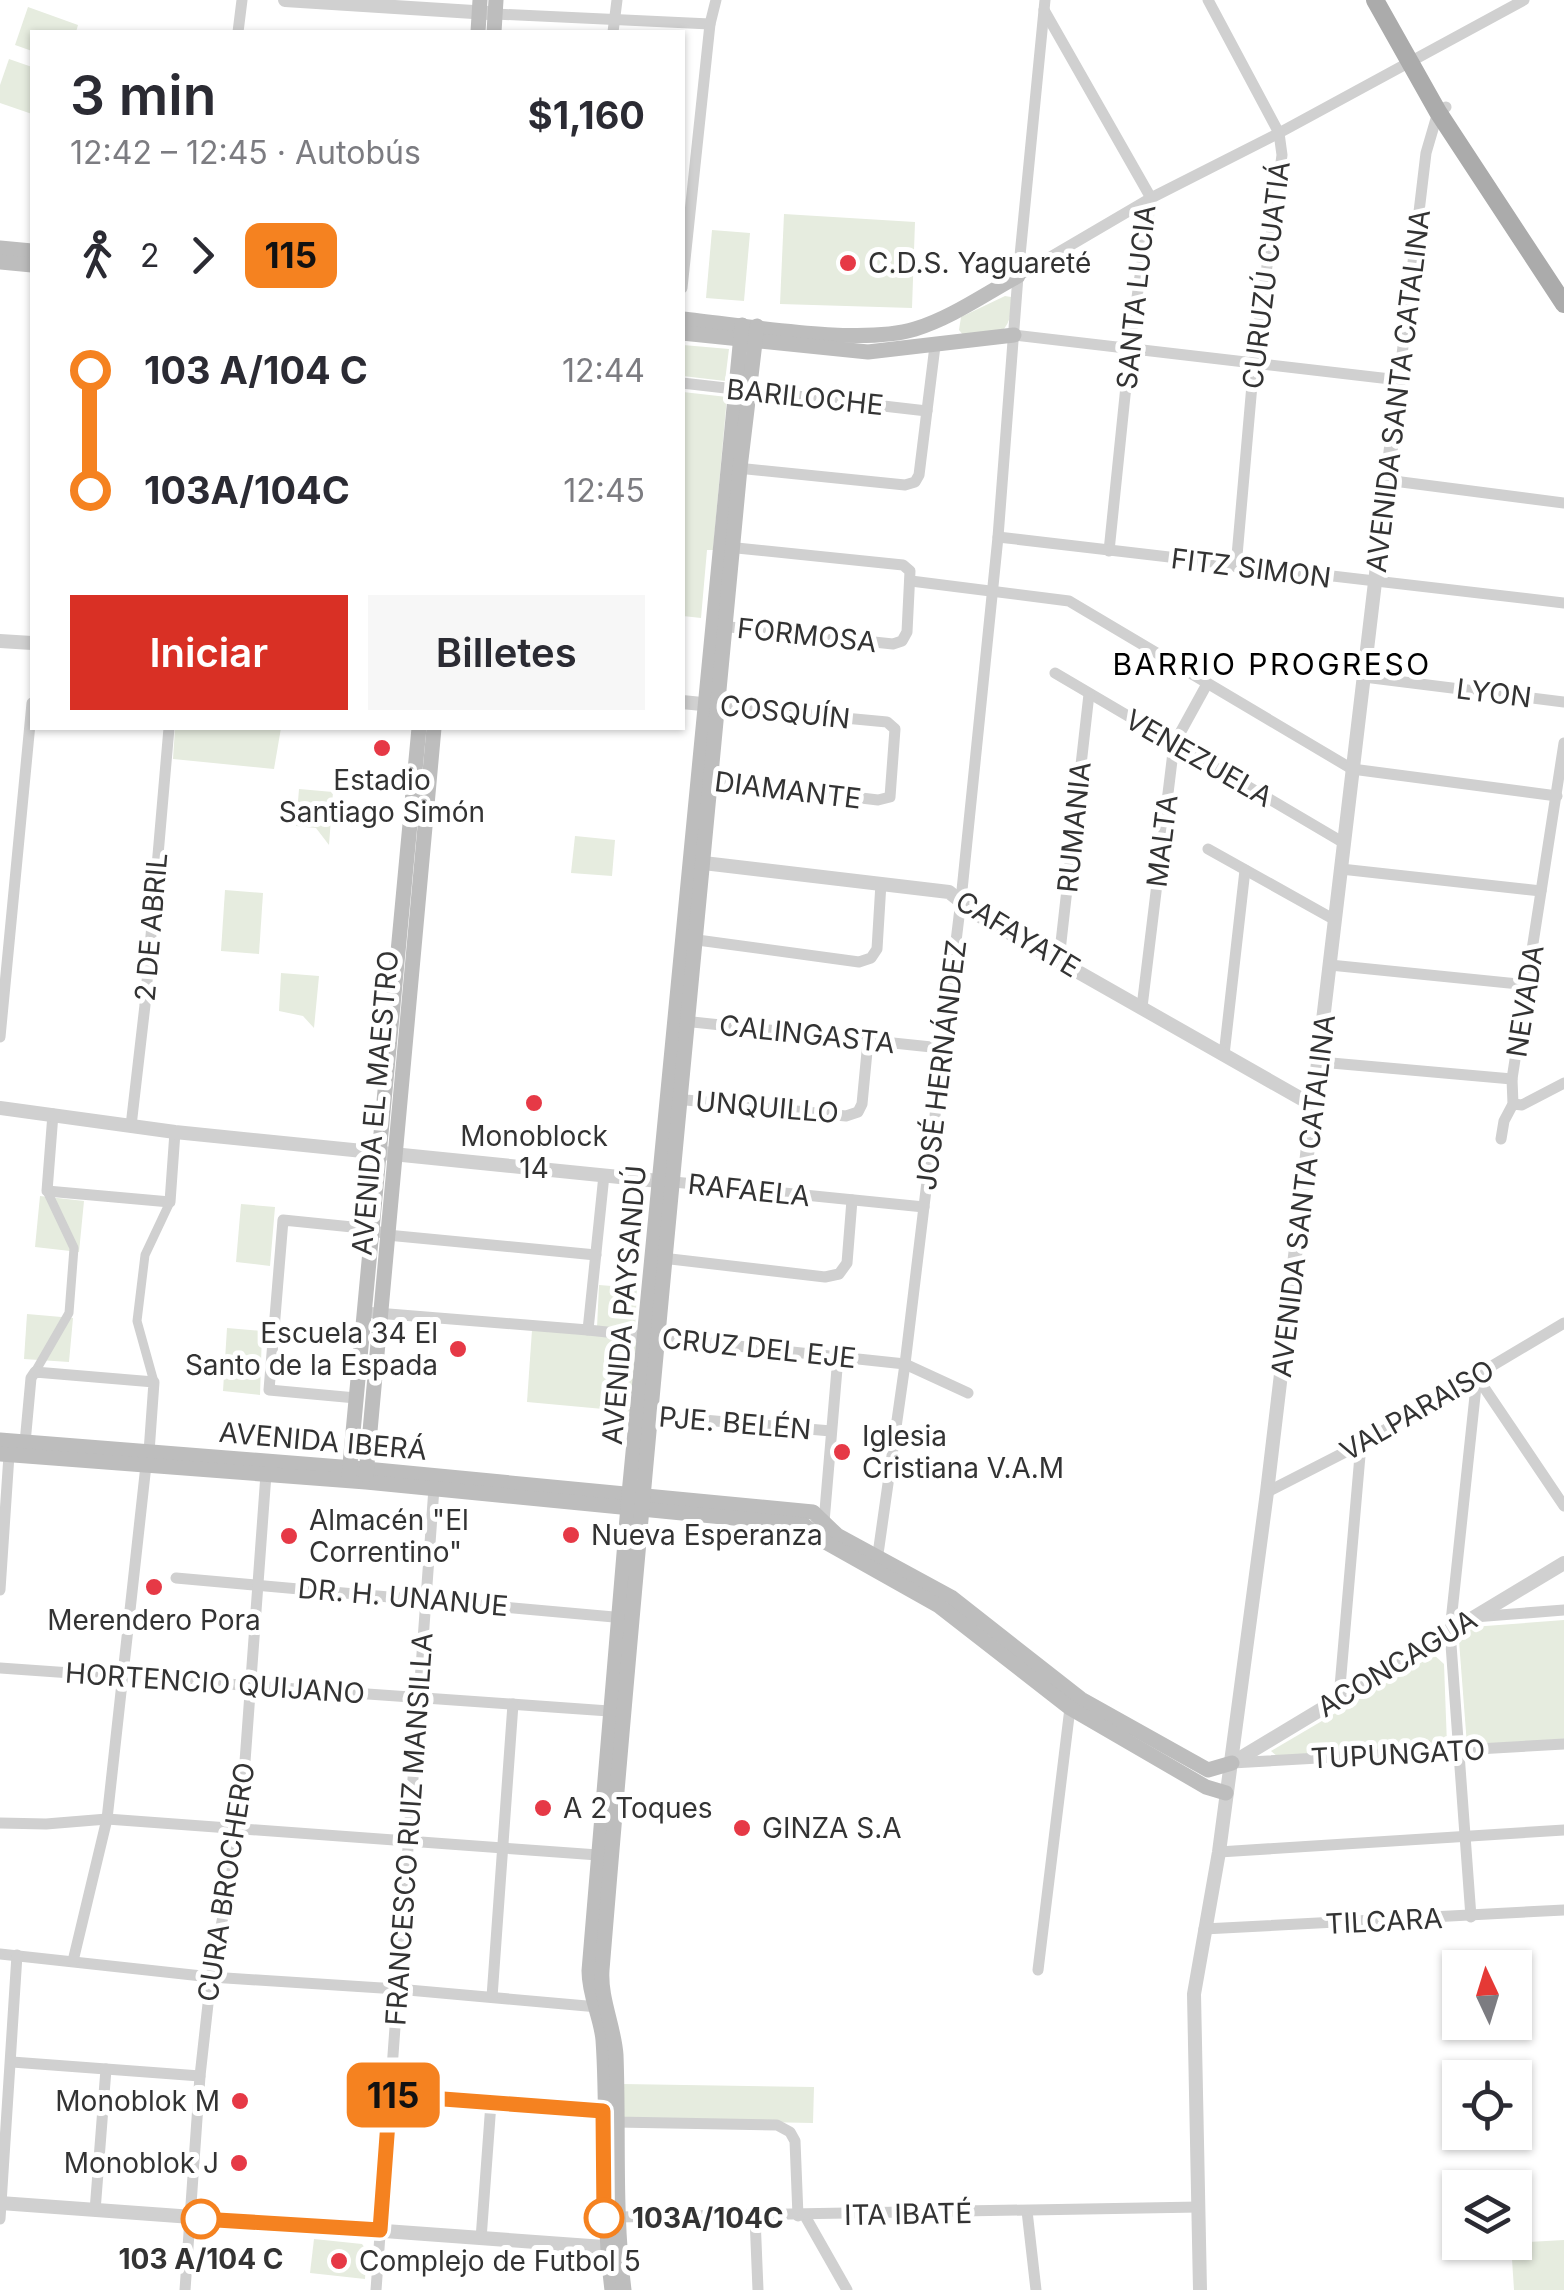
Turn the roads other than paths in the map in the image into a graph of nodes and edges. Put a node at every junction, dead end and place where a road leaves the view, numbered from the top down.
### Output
1 (242, 0) edge
2 (285, 0) edge
3 (617, 0) edge
4 (716, 0) edge
5 (1208, 0) edge
6 (1375, 0) edge
7 (1387, 0) edge
8 (1524, 0) edge
9 (1045, 5) edge
10 (488, 7) edge
11 (710, 24) junction
12 (614, 26) edge
13 (238, 30) edge
14 (1415, 61) junction
15 (1442, 109) junction
16 (1279, 134) junction
17 (1152, 198) junction
18 (687, 215) edge
19 (685, 244) edge
20 (0, 248) edge
21 (30, 251) edge
22 (0, 262) edge
23 (30, 265) edge
24 (1018, 276) junction
25 (1564, 285) edge
26 (1564, 304) edge
27 (949, 314) junction
28 (685, 319) edge
29 (685, 333) edge
30 (748, 333) junction
31 (1014, 335) junction
32 (956, 343) junction
33 (935, 346) junction
34 (1130, 346) junction
35 (1254, 362) junction
36 (1400, 380) junction
37 (685, 384) edge
38 (742, 389) junction
39 (927, 411) junction
40 (734, 468) junction
41 (1386, 480) junction
42 (1564, 503) edge
43 (998, 538) junction
44 (726, 547) junction
45 (1110, 551) junction
46 (1236, 567) junction
47 (911, 576) junction
48 (1375, 583) junction
49 (992, 591) junction
50 (1564, 603) edge
51 (719, 626) junction
52 (0, 640) edge
53 (30, 643) edge
54 (1055, 673) dead end
55 (1364, 676) junction
56 (1207, 684) junction
57 (1089, 694) junction
58 (685, 702) edge
59 (1564, 702) edge
60 (712, 705) junction
61 (30, 724) edge
62 (169, 730) edge
63 (419, 730) edge
64 (434, 730) edge
65 (1564, 743) edge
66 (1174, 744) junction
67 (1352, 769) junction
68 (705, 780) junction
69 (1557, 796) junction
70 (878, 800) joint
71 (1344, 842) junction
72 (1208, 849) dead end
73 (696, 862) junction
74 (1341, 869) junction
75 (1245, 870) junction
76 (881, 883) junction
77 (1542, 890) junction
78 (961, 900) junction
79 (1334, 920) junction
80 (689, 939) junction
81 (1059, 960) junction
82 (1330, 966) junction
83 (1528, 985) junction
84 (1142, 1006) junction
85 (681, 1021) junction
86 (0, 1037) edge
87 (868, 1041) junction
88 (941, 1048) junction
89 (1224, 1055) junction
90 (1320, 1062) junction
91 (1512, 1079) junction
92 (1559, 1086) edge
93 (675, 1098) junction
94 (1564, 1102) edge
95 (1512, 1104) junction
96 (1314, 1106) junction
97 (0, 1108) edge
98 (53, 1114) junction
99 (130, 1126) junction
100 (175, 1132) junction
101 (1501, 1139) dead end
102 (387, 1152) junction
103 (604, 1175) junction
104 (667, 1182) junction
105 (47, 1190) junction
106 (852, 1200) junction
107 (170, 1202) junction
108 (924, 1207) junction
109 (380, 1232) junction
110 (596, 1256) junction
111 (659, 1258) junction
112 (372, 1313) junction
113 (1563, 1325) edge
114 (588, 1330) junction
115 (652, 1337) junction
116 (838, 1357) junction
117 (904, 1364) junction
118 (36, 1372) junction
119 (1477, 1376) junction
120 (154, 1382) junction
121 (968, 1393) dead end
122 (356, 1398) junction
123 (646, 1415) junction
124 (830, 1432) junction
125 (25, 1442) junction
126 (1361, 1444) junction
127 (3, 1450) edge
128 (148, 1459) junction
129 (266, 1474) junction
130 (358, 1475) junction
131 (434, 1488) junction
132 (1267, 1492) junction
133 (635, 1501) junction
134 (1564, 1506) edge
135 (824, 1522) junction
136 (876, 1563) junction
137 (1564, 1563) edge
138 (176, 1578) dead end
139 (258, 1583) junction
140 (0, 1590) edge
141 (426, 1601) junction
142 (1564, 1610) edge
143 (624, 1618) junction
144 (1472, 1618) junction
145 (1450, 1631) junction
146 (0, 1668) edge
147 (124, 1677) junction
148 (251, 1686) junction
149 (418, 1698) junction
150 (1338, 1698) junction
151 (513, 1704) junction
152 (1070, 1708) junction
153 (609, 1711) junction
154 (1564, 1744) edge
155 (1460, 1750) junction
156 (1232, 1763) junction
157 (1226, 1793) junction
158 (107, 1818) junction
159 (0, 1823) edge
160 (240, 1830) junction
161 (1564, 1830) edge
162 (1464, 1835) junction
163 (409, 1840) junction
164 (504, 1849) junction
165 (1219, 1852) junction
166 (598, 1855) junction
167 (1564, 1910) edge
168 (1470, 1917) junction
169 (1204, 1929) junction
170 (0, 1954) edge
171 (16, 1955) junction
172 (73, 1961) junction
173 (1038, 1970) dead end
174 (211, 1978) junction
175 (397, 1989) junction
176 (492, 1996) junction
177 (600, 2007) junction
178 (12, 2062) junction
179 (106, 2069) junction
180 (200, 2076) junction
181 (390, 2095) junction
182 (491, 2103) junction
183 (610, 2116) junction
184 (0, 2203) edge
185 (1199, 2207) junction
186 (1027, 2210) junction
187 (95, 2211) junction
188 (801, 2216) junction
189 (616, 2217) junction
190 (190, 2218) junction
191 (755, 2218) junction
192 (0, 2219) edge
193 (380, 2230) junction
194 (482, 2239) junction
195 (612, 2248) junction
196 (185, 2290) edge
197 (376, 2290) edge
198 (612, 2290) edge
199 (624, 2290) edge
200 (758, 2290) edge
201 (846, 2290) edge
202 (1036, 2290) edge
203 (1200, 2290) edge

1 - 13 street
2 - 10 street
3 - 12 street
4 - 11 street
5 - 16 street, CURUZÚ CUATIÁ
6 - 14 main road
7 - 14 main road
8 - 14 street
9 - 17 street, SANTA LUCIA
9 - 24 street
10 - 12 street
11 - 12 street
11 - 18 street
14 - 15 main road
14 - 16 street
15 - 25 main road
15 - 26 main road
15 - 36 street, AVENIDA SANTA CATALINA
16 - 17 street
16 - 35 street, CURUZÚ CUATIÁ
17 - 24 street
17 - 34 street, SANTA LUCIA
18 - 19 street
20 - 21 main road
22 - 23 main road
24 - 27 main road
24 - 31 street, JOSÉ HERNÁNDEZ
27 - 30 main road
27 - 32 main road
28 - 30 main road
29 - 30 main road
30 - 33 main road
30 - 38 main road, AVENIDA PAYSANDÚ
31 - 32 main road
31 - 34 street
31 - 43 street, JOSÉ HERNÁNDEZ
32 - 33 main road
33 - 39 street
34 - 35 street
34 - 45 street, SANTA LUCIA
35 - 36 street
35 - 46 street, CURUZÚ CUATIÁ
36 - 41 street, AVENIDA SANTA CATALINA
37 - 38 street, BARILOCHE
38 - 39 street, BARILOCHE
38 - 40 main road, AVENIDA PAYSANDÚ
39 - 40 street
40 - 44 main road, AVENIDA PAYSANDÚ
41 - 42 street
41 - 48 street, AVENIDA SANTA CATALINA
43 - 45 street, FITZ SIMON
43 - 49 street, JOSÉ HERNÁNDEZ
44 - 47 street
44 - 51 main road, AVENIDA PAYSANDÚ
45 - 46 street, FITZ SIMON
46 - 48 street, FITZ SIMON
47 - 49 street
47 - 51 street, FORMOSA
48 - 50 street, FITZ SIMON
48 - 55 street, AVENIDA SANTA CATALINA
49 - 56 street
49 - 78 street, JOSÉ HERNÁNDEZ
51 - 60 main road, AVENIDA PAYSANDÚ
52 - 53 street
54 - 57 street, VENEZUELA
55 - 59 street, LYON
55 - 67 street, AVENIDA SANTA CATALINA
56 - 66 street, MALTA
56 - 67 street
57 - 66 street, VENEZUELA
57 - 81 street, RUMANIA
58 - 60 street, COSQUÍN
60 - 68 main road, AVENIDA PAYSANDÚ
60 - 70 street, COSQUÍN
61 - 86 street
62 - 99 street, 2 DE ABRIL
63 - 102 main road, AVENIDA EL MAESTRO
64 - 102 main road, AVENIDA EL MAESTRO
65 - 69 street, NEVADA
66 - 71 street, VENEZUELA
66 - 84 street, MALTA
67 - 69 street
67 - 71 street, AVENIDA SANTA CATALINA
68 - 70 street, DIAMANTE
68 - 73 main road, AVENIDA PAYSANDÚ
69 - 77 street, NEVADA
71 - 74 street, AVENIDA SANTA CATALINA
72 - 75 street
73 - 76 street, CAFAYATE
73 - 80 main road, AVENIDA PAYSANDÚ
74 - 77 street
74 - 79 street, AVENIDA SANTA CATALINA
75 - 79 street
75 - 89 street
76 - 78 street, CAFAYATE
76 - 80 street
77 - 83 street, NEVADA
78 - 81 street, CAFAYATE
78 - 88 street, JOSÉ HERNÁNDEZ
79 - 82 street, AVENIDA SANTA CATALINA
80 - 85 main road, AVENIDA PAYSANDÚ
81 - 84 street, CAFAYATE
82 - 83 street
82 - 90 street, AVENIDA SANTA CATALINA
83 - 91 street, NEVADA
84 - 89 street, CAFAYATE
85 - 87 street, CALINGASTA
85 - 93 main road, AVENIDA PAYSANDÚ
87 - 88 street, CALINGASTA
87 - 93 street, UNQUILLO
88 - 108 street, JOSÉ HERNÁNDEZ
89 - 96 street, CAFAYATE
90 - 91 street
90 - 96 street, AVENIDA SANTA CATALINA
91 - 95 street, NEVADA
92 - 94 street
92 - 95 street
93 - 104 main road, AVENIDA PAYSANDÚ
95 - 101 street, NEVADA
96 - 132 street, AVENIDA SANTA CATALINA
97 - 98 street, RAFAELA
98 - 99 street, RAFAELA
98 - 105 street
99 - 100 street, RAFAELA
100 - 102 street, RAFAELA
100 - 107 street
102 - 103 street, RAFAELA
102 - 109 main road, AVENIDA EL MAESTRO
103 - 104 street, RAFAELA
103 - 110 street
104 - 106 street, RAFAELA
104 - 111 main road, AVENIDA PAYSANDÚ
105 - 107 street
105 - 118 street
106 - 108 street, RAFAELA
106 - 111 street
107 - 120 street
108 - 117 street, JOSÉ HERNÁNDEZ
109 - 110 street
109 - 112 main road, AVENIDA EL MAESTRO
109 - 122 street
110 - 114 street
111 - 115 main road, AVENIDA PAYSANDÚ
112 - 114 street, CRUZ DEL EJE
112 - 122 main road, AVENIDA EL MAESTRO
112 - 130 main road, AVENIDA EL MAESTRO
113 - 119 street, VALPARAISO
114 - 115 street, CRUZ DEL EJE
115 - 116 street, CRUZ DEL EJE
115 - 123 main road, AVENIDA PAYSANDÚ
116 - 117 street, CRUZ DEL EJE
116 - 124 street
117 - 121 street, CRUZ DEL EJE
117 - 136 street, JOSÉ HERNÁNDEZ
118 - 120 street
118 - 125 street
119 - 126 street, VALPARAISO
119 - 134 street
119 - 145 street
120 - 128 street
122 - 130 main road, AVENIDA EL MAESTRO
123 - 124 street, PJE. BELÉN
123 - 133 main road, AVENIDA PAYSANDÚ
124 - 135 street
125 - 127 main road, AVENIDA IBERÁ
125 - 128 main road, AVENIDA IBERÁ
126 - 132 street, VALPARAISO
126 - 150 street
127 - 128 main road, AVENIDA IBERÁ
127 - 140 street
128 - 129 main road, AVENIDA IBERÁ
128 - 130 main road, AVENIDA IBERÁ
128 - 147 street
129 - 130 main road, AVENIDA IBERÁ
129 - 139 street, CURA BROCHERO
130 - 131 main road, AVENIDA IBERÁ
130 - 133 main road, AVENIDA IBERÁ
131 - 133 main road, AVENIDA IBERÁ
131 - 141 street, FRANCESCO RUIZ MANSILLA
132 - 156 street, AVENIDA SANTA CATALINA
133 - 135 main road
133 - 136 main road
133 - 143 main road, AVENIDA PAYSANDÚ
135 - 136 main road
136 - 152 main road
136 - 156 main road
137 - 144 street, ACONCAGUA
138 - 139 street, DR. H. UNANUE
139 - 141 street, DR. H. UNANUE
139 - 148 street, CURA BROCHERO
141 - 143 street, DR. H. UNANUE
141 - 149 street, FRANCESCO RUIZ MANSILLA
142 - 144 street
143 - 153 main road, AVENIDA PAYSANDÚ
143 - 177 main road, AVENIDA PAYSANDÚ
144 - 145 street, ACONCAGUA
145 - 150 street, ACONCAGUA
145 - 155 street
146 - 147 street, HORTENCIO QUIJANO
147 - 148 street, HORTENCIO QUIJANO
147 - 158 street
148 - 149 street, HORTENCIO QUIJANO
148 - 160 street, CURA BROCHERO
149 - 151 street, HORTENCIO QUIJANO
149 - 163 street, FRANCESCO RUIZ MANSILLA
150 - 156 street, ACONCAGUA
151 - 153 street, HORTENCIO QUIJANO
151 - 164 street
152 - 157 main road
152 - 173 street
153 - 166 main road, AVENIDA PAYSANDÚ
154 - 155 street, TUPUNGATO
155 - 156 street, TUPUNGATO
155 - 162 street
156 - 157 street, AVENIDA SANTA CATALINA
157 - 165 street, AVENIDA SANTA CATALINA
158 - 159 street
158 - 160 street
158 - 172 street
160 - 163 street
160 - 174 street, CURA BROCHERO
161 - 162 street
162 - 165 street
162 - 168 street
163 - 164 street
163 - 175 street, FRANCESCO RUIZ MANSILLA
164 - 166 street
164 - 176 street
165 - 169 street, AVENIDA SANTA CATALINA
166 - 177 main road, AVENIDA PAYSANDÚ
167 - 168 street, TILCARA
168 - 169 street, TILCARA
169 - 185 street, AVENIDA SANTA CATALINA
170 - 171 street
171 - 172 street
171 - 178 street
172 - 174 street
174 - 175 street
174 - 180 street, CURA BROCHERO
175 - 176 street
175 - 181 street, FRANCESCO RUIZ MANSILLA
176 - 177 street
177 - 183 main road, AVENIDA PAYSANDÚ
178 - 179 street
178 - 184 street
179 - 180 street
179 - 187 street
180 - 190 street, CURA BROCHERO
181 - 182 street
181 - 193 street, FRANCESCO RUIZ MANSILLA
182 - 183 street
182 - 194 street
183 - 188 street
183 - 189 main road, AVENIDA PAYSANDÚ
183 - 195 main road, AVENIDA PAYSANDÚ
184 - 187 street
184 - 192 street
185 - 186 street, ITA IBATÉ
185 - 203 street, AVENIDA SANTA CATALINA
186 - 188 street, ITA IBATÉ
186 - 202 street
187 - 190 street
188 - 191 street, ITA IBATÉ
188 - 201 street
189 - 191 street, ITA IBATÉ
189 - 195 main road, AVENIDA PAYSANDÚ
190 - 193 street
190 - 196 street, CURA BROCHERO
191 - 200 street
193 - 194 street
193 - 197 street, FRANCESCO RUIZ MANSILLA
194 - 195 street
195 - 198 main road, AVENIDA PAYSANDÚ
195 - 199 main road, AVENIDA PAYSANDÚ

